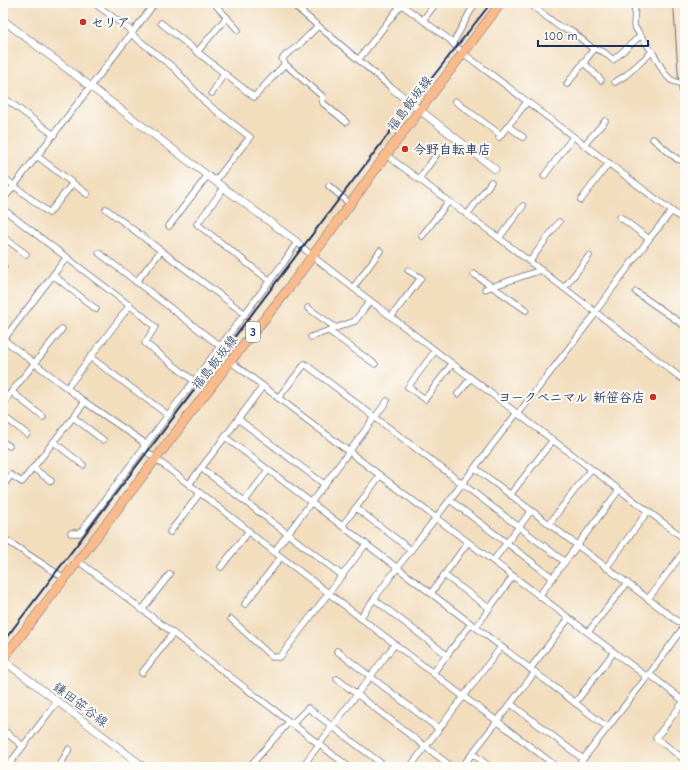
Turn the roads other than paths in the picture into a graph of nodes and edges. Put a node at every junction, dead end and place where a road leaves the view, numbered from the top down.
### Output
1 (94, 3) edge
2 (155, 3) edge
3 (214, 3) edge
4 (291, 3) edge
5 (306, 3) edge
6 (436, 3) edge
7 (475, 3) edge
8 (501, 3) edge
9 (529, 3) edge
10 (635, 3) edge
11 (678, 3) edge
12 (400, 4) edge
13 (301, 11) junction
14 (227, 17) junction
15 (3, 20) edge
16 (423, 20) junction
17 (160, 23) dead end
18 (318, 26) junction
19 (238, 30) dead end
20 (132, 33) junction
21 (640, 36) junction
22 (453, 43) junction
23 (594, 49) junction
24 (197, 52) junction
25 (652, 52) junction
26 (463, 53) junction
27 (359, 59) junction
28 (583, 62) junction
29 (285, 64) junction
30 (224, 74) junction
31 (601, 80) dead end
32 (615, 82) dead end
33 (567, 84) dead end
34 (91, 87) junction
35 (393, 89) joint
36 (684, 91) edge
37 (212, 93) dead end
38 (3, 97) edge
39 (455, 101) dead end
40 (527, 102) junction
41 (420, 110) junction
42 (685, 110) edge
43 (605, 121) dead end
44 (346, 122) dead end
45 (508, 126) junction
46 (54, 135) junction
47 (523, 137) dead end
48 (573, 137) junction
49 (653, 139) dead end
50 (584, 145) junction
51 (442, 147) dead end
52 (386, 155) junction
53 (38, 156) junction
54 (685, 160) edge
55 (609, 163) junction
56 (495, 168) dead end
57 (208, 175) junction
58 (544, 176) dead end
59 (3, 177) edge
60 (418, 179) junction
61 (215, 181) junction
62 (491, 182) dead end
63 (73, 183) junction
64 (14, 186) junction
65 (329, 186) dead end
66 (224, 188) junction
67 (87, 194) dead end
68 (3, 200) edge
69 (581, 200) dead end
70 (449, 201) junction
71 (350, 204) junction
72 (523, 206) dead end
73 (3, 208) edge
74 (106, 209) dead end
75 (672, 211) junction
76 (467, 215) junction
77 (620, 217) dead end
78 (685, 221) edge
79 (558, 222) dead end
80 (169, 226) dead end
81 (422, 236) dead end
82 (3, 237) edge
83 (499, 238) junction
84 (649, 239) junction
85 (298, 242) junction
86 (161, 251) junction
87 (380, 251) dead end
88 (99, 253) dead end
89 (26, 254) dead end
90 (312, 256) junction
91 (589, 256) dead end
92 (67, 257) junction
93 (530, 261) junction
94 (408, 270) dead end
95 (541, 270) junction
96 (474, 274) dead end
97 (53, 275) junction
98 (270, 281) junction
99 (136, 282) junction
100 (492, 287) junction
101 (353, 288) junction
102 (564, 288) junction
103 (485, 289) dead end
104 (636, 292) dead end
105 (370, 301) junction
106 (130, 305) junction
107 (308, 308) dead end
108 (96, 309) dead end
109 (526, 310) dead end
110 (596, 313) junction
111 (245, 314) junction
112 (391, 317) junction
113 (685, 326) edge
114 (336, 328) junction
115 (62, 329) dead end
116 (329, 331) junction
117 (311, 337) dead end
118 (4, 339) edge
119 (220, 346) junction
120 (435, 351) junction
121 (90, 357) junction
122 (230, 361) junction
123 (35, 363) junction
124 (375, 364) dead end
125 (452, 364) junction
126 (471, 378) junction
127 (194, 381) junction
128 (685, 381) edge
129 (263, 386) junction
130 (67, 388) junction
131 (12, 392) junction
132 (458, 394) dead end
133 (278, 398) junction
134 (387, 401) dead end
135 (85, 402) junction
136 (3, 405) edge
137 (517, 414) junction
138 (168, 415) junction
139 (3, 416) edge
140 (43, 417) dead end
141 (73, 417) junction
142 (375, 417) junction
143 (238, 419) junction
144 (27, 434) dead end
145 (225, 437) junction
146 (103, 440) dead end
147 (552, 440) junction
148 (3, 442) edge
149 (54, 442) junction
150 (9, 446) dead end
151 (145, 446) junction
152 (349, 452) junction
153 (156, 459) junction
154 (83, 464) dead end
155 (33, 468) junction
156 (201, 468) junction
157 (475, 468) junction
158 (591, 469) junction
159 (268, 470) junction
160 (380, 476) junction
161 (51, 481) dead end
162 (189, 484) junction
163 (324, 484) junction
164 (463, 484) junction
165 (3, 486) edge
166 (619, 490) junction
167 (200, 493) junction
168 (510, 495) junction
169 (244, 500) junction
170 (450, 500) junction
171 (310, 502) junction
172 (356, 508) junction
173 (531, 511) junction
174 (648, 511) junction
175 (436, 518) junction
176 (549, 524) junction
177 (342, 526) junction
178 (519, 527) junction
179 (249, 531) junction
180 (170, 532) dead end
181 (71, 533) dead end
182 (287, 533) junction
183 (3, 538) edge
184 (685, 539) edge
185 (468, 542) junction
186 (506, 543) junction
187 (366, 544) junction
188 (578, 546) junction
189 (411, 550) junction
190 (685, 550) edge
191 (274, 552) junction
192 (281, 557) junction
193 (77, 560) junction
194 (493, 561) junction
195 (565, 562) junction
196 (221, 567) dead end
197 (397, 568) junction
198 (606, 568) junction
199 (170, 574) dead end
200 (444, 575) junction
201 (343, 576) junction
202 (513, 576) junction
203 (64, 578) junction
204 (553, 578) junction
205 (627, 583) junction
206 (431, 593) junction
207 (328, 594) junction
208 (539, 596) junction
209 (374, 599) junction
210 (648, 599) junction
211 (245, 604) dead end
212 (490, 608) junction
213 (142, 610) junction
214 (360, 618) junction
215 (569, 618) junction
216 (231, 619) dead end
217 (473, 625) junction
218 (684, 626) edge
219 (588, 632) junction
220 (173, 633) junction
221 (395, 644) junction
222 (501, 647) junction
223 (337, 651) dead end
224 (614, 652) junction
225 (447, 655) junction
226 (3, 660) edge
227 (533, 671) junction
228 (142, 673) dead end
229 (433, 673) junction
230 (648, 675) junction
231 (370, 676) junction
232 (337, 679) dead end
233 (357, 694) junction
234 (464, 697) junction
235 (57, 702) junction
236 (685, 702) edge
237 (575, 703) junction
238 (511, 704) junction
239 (497, 721) junction
240 (291, 723) junction
241 (332, 726) junction
242 (607, 727) junction
243 (439, 729) junction
244 (3, 730) edge
245 (319, 744) junction
246 (24, 746) junction
247 (426, 747) junction
248 (70, 749) dead end
249 (472, 754) junction
250 (583, 759) junction
251 (685, 760) edge
252 (5, 766) edge
253 (59, 767) edge
254 (143, 767) edge
255 (250, 767) edge
256 (302, 767) edge
257 (349, 767) edge
258 (386, 767) edge
259 (410, 767) edge
260 (452, 767) edge
261 (462, 767) edge
262 (490, 767) edge
263 (557, 767) edge
264 (577, 767) edge

1 - 20 street
2 - 20 street
3 - 14 street
4 - 13 street
5 - 13 street
6 - 16 street
7 - 22 street
8 - 26 main road, 福島飯坂線 / 3
9 - 23 street
10 - 21 street
11 - 36 main road
12 - 16 street
12 - 27 street
13 - 18 street
14 - 19 street
14 - 24 street
15 - 34 street
16 - 22 street
17 - 24 street
18 - 27 street
18 - 29 street
20 - 34 street
20 - 61 street
21 - 23 street
21 - 25 street
22 - 26 street
23 - 28 street
24 - 30 street
25 - 32 street
25 - 36 street
26 - 40 street
26 - 41 main road, 福島飯坂線 / 3
27 - 35 street
28 - 31 street
28 - 33 street
29 - 30 street
29 - 44 street
30 - 37 street
34 - 46 street
34 - 57 street
35 - 41 street
36 - 42 main road
38 - 46 street
39 - 45 street
40 - 45 street
40 - 48 street
41 - 52 main road, 福島飯坂線 / 3
41 - 56 street
43 - 50 street
45 - 47 street
46 - 53 street
48 - 50 street
48 - 58 street
49 - 54 street
50 - 55 street
51 - 60 street
52 - 60 street
52 - 71 main road, 福島飯坂線 / 3
53 - 63 street
53 - 64 street
55 - 69 street
55 - 75 street
57 - 61 street
57 - 80 street
59 - 64 street
60 - 70 street
61 - 66 street
62 - 76 street
63 - 64 street
63 - 67 street
64 - 68 street
65 - 71 street
66 - 85 street
66 - 98 street
70 - 76 street
70 - 81 street
71 - 90 main road, 福島飯坂線 / 3
72 - 83 street
73 - 92 street
74 - 86 street
75 - 78 street
75 - 84 street
76 - 83 street
77 - 84 street
79 - 93 street
82 - 89 street
83 - 93 street
84 - 110 street
85 - 90 street
85 - 98 street
86 - 99 street
86 - 111 street
87 - 101 street
88 - 99 street
90 - 101 street
90 - 122 main road, 福島飯坂線 / 3
91 - 102 street
92 - 97 street
92 - 106 street
93 - 95 street
94 - 112 street
95 - 100 street
95 - 102 street
96 - 100 street
97 - 108 street
97 - 118 street
98 - 111 street
99 - 119 street
100 - 103 street
100 - 109 street
101 - 105 street
102 - 110 street
104 - 113 street
105 - 112 street
105 - 114 street
106 - 121 street
106 - 127 street
107 - 114 street
110 - 128 street
110 - 137 street
111 - 119 street
112 - 120 street
114 - 116 street
115 - 123 street
116 - 117 street
116 - 124 street
118 - 123 street
119 - 127 street
120 - 125 street
120 - 125 street
121 - 130 street
121 - 138 street
122 - 129 street
122 - 153 main road, 福島飯坂線 / 3
123 - 130 street
123 - 131 street
125 - 126 street
126 - 132 street
126 - 137 street
127 - 138 street
129 - 133 street
129 - 143 street
130 - 135 street
131 - 136 street
131 - 140 street
133 - 142 street
133 - 152 street
134 - 142 street
135 - 141 street
135 - 151 street
137 - 147 street
137 - 157 street
138 - 151 street
139 - 144 street
141 - 146 street
141 - 149 street
142 - 152 street
142 - 164 street
143 - 145 street
143 - 163 street
145 - 156 street
145 - 159 street
147 - 158 street
147 - 168 street
148 - 150 street
149 - 154 street
149 - 155 street
151 - 153 street
151 - 181 street
152 - 160 street
152 - 163 street
153 - 162 street
153 - 193 main road, 福島飯坂線 / 3
155 - 161 street
155 - 165 street
156 - 162 street
156 - 169 street
157 - 164 street
157 - 168 street
158 - 166 street
158 - 176 street
159 - 169 street
159 - 171 street
160 - 172 street
160 - 175 street
162 - 167 street
163 - 171 street
164 - 170 street
164 - 178 street
166 - 174 street
166 - 188 street
167 - 179 street
167 - 180 street
168 - 173 street
169 - 182 street
170 - 175 street
170 - 186 street
171 - 177 street
171 - 182 street
172 - 177 street
172 - 189 street
173 - 176 street
173 - 178 street
174 - 184 street
174 - 198 street
175 - 185 street
175 - 189 street
176 - 188 street
177 - 187 street
178 - 186 street
178 - 195 street
179 - 191 street
179 - 196 street
182 - 191 street
182 - 201 street
183 - 203 street
185 - 194 street
185 - 200 street
186 - 194 street
186 - 204 street
187 - 197 street
187 - 201 street
188 - 195 street
188 - 198 street
189 - 197 street
190 - 210 street
191 - 192 street
192 - 207 street
192 - 211 street
193 - 203 main road, 福島飯坂線 / 3
193 - 213 street
194 - 202 street
195 - 204 street
197 - 206 street
197 - 209 street
198 - 205 street
199 - 213 street
200 - 206 street
200 - 212 street
201 - 207 street
202 - 208 street
202 - 212 street
203 - 226 main road, 福島飯坂線 / 3
204 - 208 street
205 - 210 street
205 - 219 street
206 - 217 street
207 - 214 street
207 - 216 street
208 - 215 street
209 - 214 street
209 - 225 street
210 - 218 street
212 - 217 street
213 - 220 street
214 - 221 street
215 - 219 street
215 - 227 street
217 - 222 street
217 - 225 street
218 - 230 street
219 - 224 street
220 - 228 street
220 - 240 street
221 - 229 street
221 - 231 street
222 - 227 street
222 - 234 street
223 - 231 street
224 - 230 street
224 - 237 street
225 - 229 street
226 - 235 street, 鎌田笹谷線
227 - 237 street
227 - 238 street
229 - 234 street
230 - 236 street
230 - 242 street
231 - 233 street
231 - 243 street
232 - 233 street
233 - 241 street
233 - 247 street
234 - 239 street
234 - 243 street
235 - 246 street
235 - 254 street, 鎌田笹谷線
236 - 251 street
237 - 242 street
238 - 239 street
238 - 250 street
239 - 249 street
239 - 263 street
240 - 241 street
240 - 245 street
240 - 255 street
241 - 245 street
241 - 258 street
242 - 250 street
243 - 247 street
244 - 246 street
245 - 256 street
245 - 257 street
246 - 252 street
247 - 259 street
247 - 260 street
248 - 253 street
249 - 261 street
249 - 262 street
250 - 264 street

